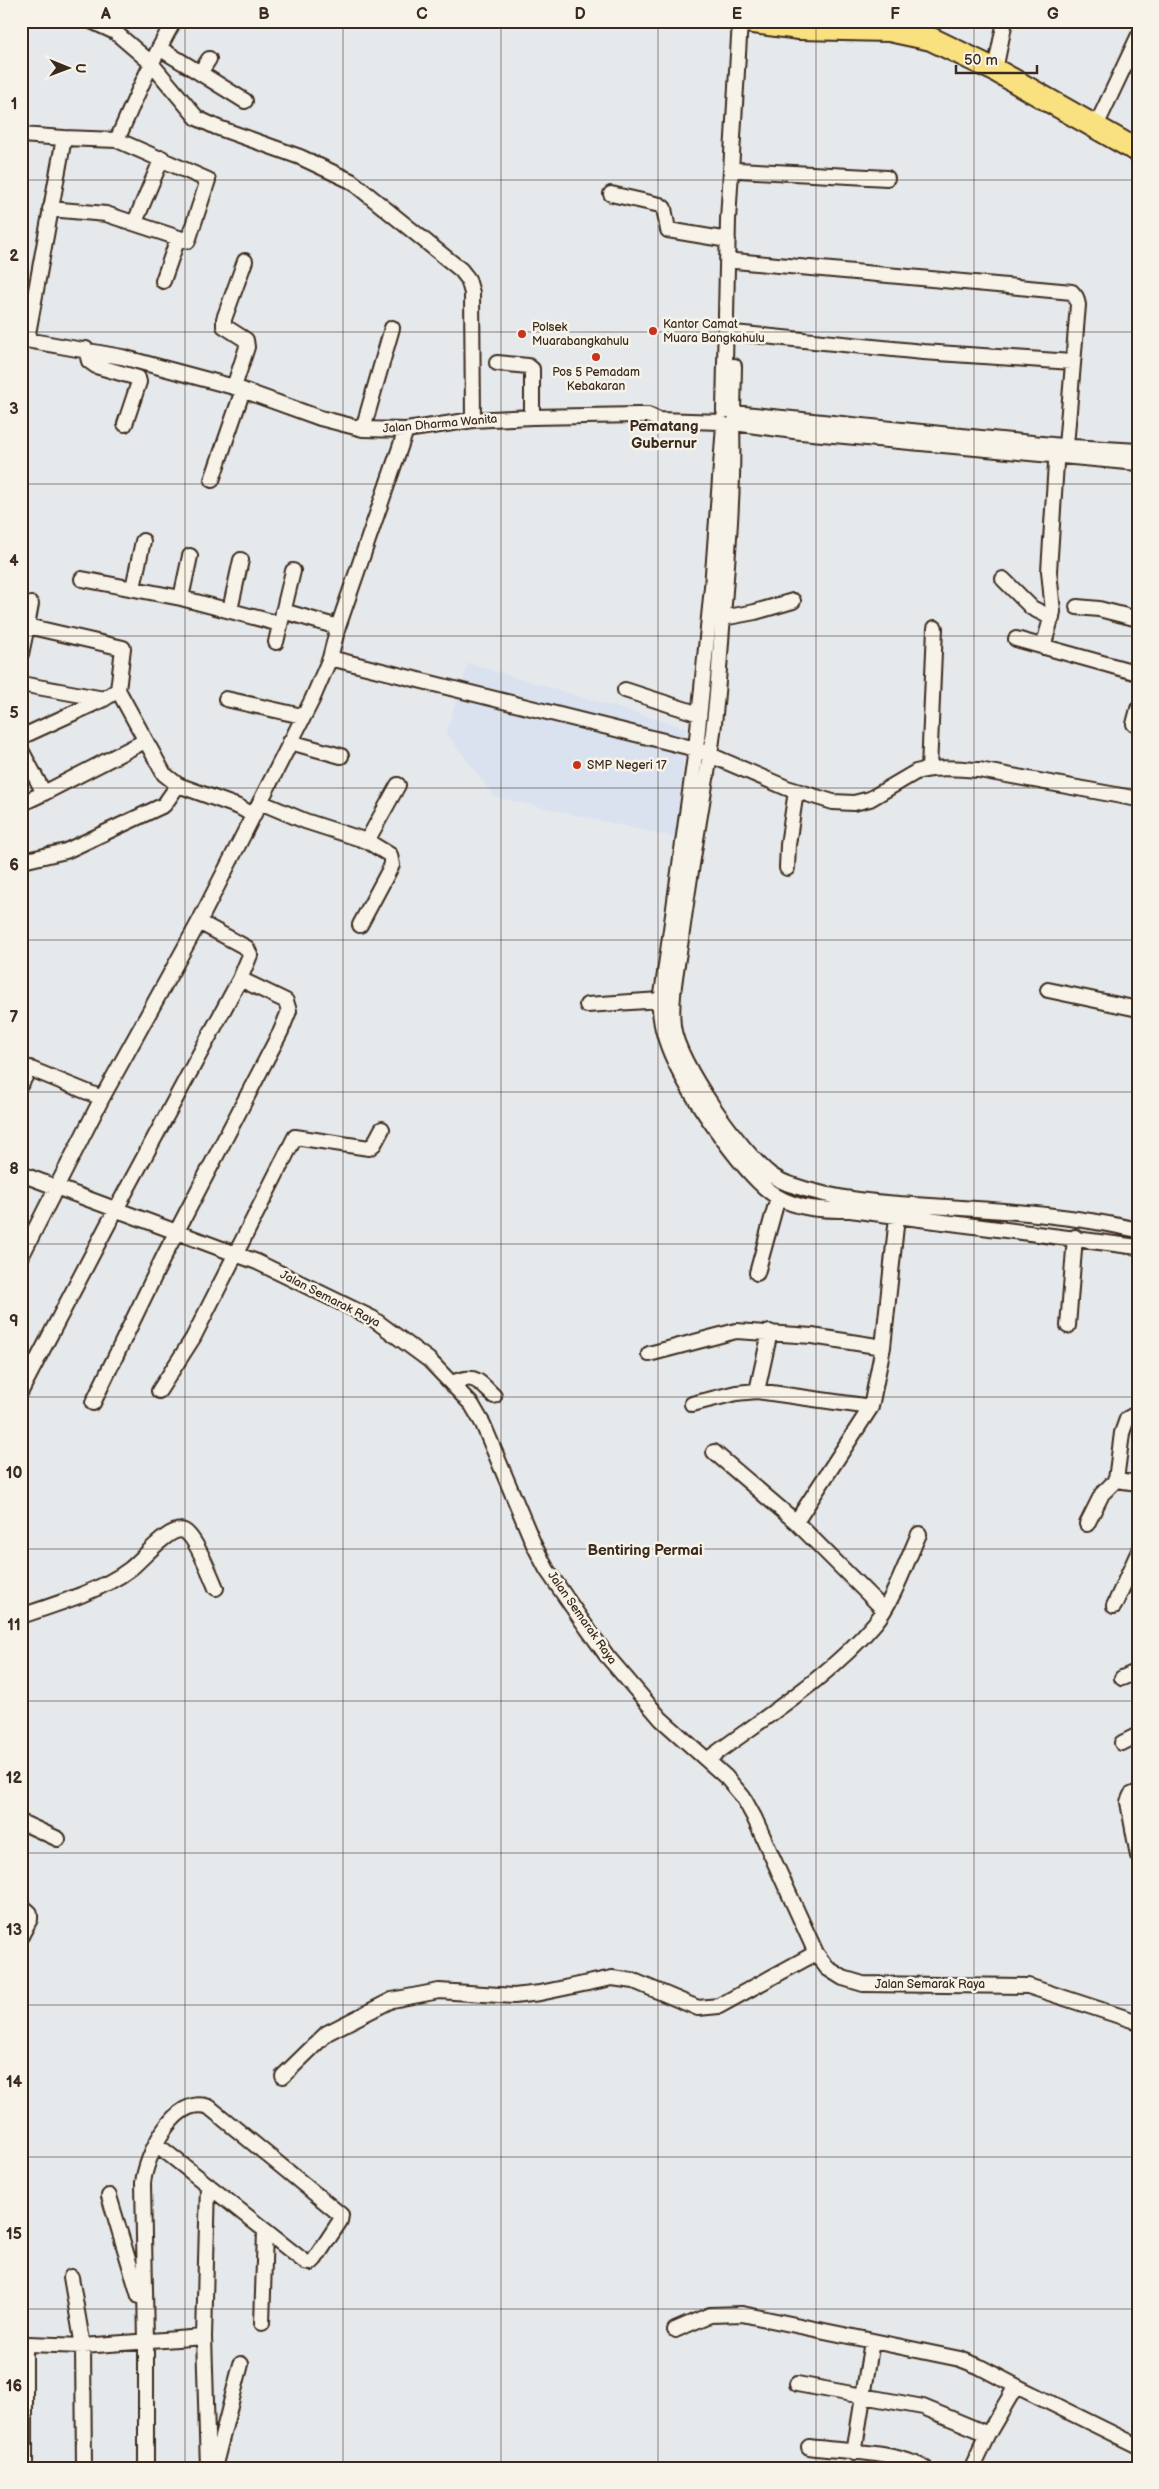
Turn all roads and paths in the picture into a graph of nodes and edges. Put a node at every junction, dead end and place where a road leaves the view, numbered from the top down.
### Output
1 (91, 21) edge
2 (1005, 21) edge
3 (170, 22) edge
4 (745, 22) edge
5 (889, 26) edge
6 (1137, 41) edge
7 (159, 48) junction
8 (209, 58) dead end
9 (150, 62) junction
10 (995, 70) junction
11 (200, 73) junction
12 (245, 101) dead end
13 (1096, 126) junction
14 (21, 135) edge
15 (64, 138) junction
16 (117, 140) junction
17 (1138, 151) edge
18 (162, 158) junction
19 (738, 170) junction
20 (886, 178) dead end
21 (611, 194) dead end
22 (50, 209) junction
23 (135, 222) junction
24 (178, 238) junction
25 (728, 240) junction
26 (245, 261) dead end
27 (736, 261) junction
28 (163, 281) dead end
29 (392, 328) dead end
30 (734, 333) junction
31 (24, 339) edge
32 (86, 349) junction
33 (1072, 362) junction
34 (497, 363) dead end
35 (238, 389) junction
36 (532, 417) junction
37 (728, 418) junction
38 (472, 420) junction
39 (125, 424) dead end
40 (363, 429) junction
41 (406, 430) junction
42 (1060, 449) junction
43 (1138, 451) edge
44 (1138, 463) edge
45 (212, 480) dead end
46 (143, 540) dead end
47 (190, 556) dead end
48 (241, 560) dead end
49 (293, 571) dead end
50 (82, 579) dead end
51 (1003, 579) dead end
52 (133, 588) junction
53 (181, 598) junction
54 (793, 601) dead end
55 (31, 604) dead end
56 (1077, 607) dead end
57 (230, 610) junction
58 (282, 617) junction
59 (723, 618) junction
60 (1052, 618) junction
61 (1138, 618) edge
62 (27, 626) junction
63 (338, 627) junction
64 (935, 628) dead end
65 (1016, 639) dead end
66 (276, 642) dead end
67 (1042, 647) junction
68 (21, 654) edge
69 (330, 658) junction
70 (1138, 673) edge
71 (21, 684) edge
72 (118, 690) junction
73 (625, 690) dead end
74 (104, 699) junction
75 (226, 699) dead end
76 (1138, 709) edge
77 (699, 714) junction
78 (302, 716) junction
79 (1134, 724) dead end
80 (21, 737) edge
81 (145, 741) junction
82 (290, 742) junction
83 (21, 750) edge
84 (696, 750) junction
85 (340, 756) dead end
86 (710, 756) junction
87 (929, 770) junction
88 (178, 785) junction
89 (398, 785) dead end
90 (796, 791) junction
91 (44, 792) junction
92 (1138, 799) edge
93 (25, 802) dead end
94 (256, 809) junction
95 (366, 841) junction
96 (27, 860) dead end
97 (787, 868) dead end
98 (199, 922) junction
99 (360, 925) dead end
100 (240, 979) junction
101 (1048, 990) dead end
102 (660, 1000) junction
103 (587, 1005) dead end
104 (1138, 1009) edge
105 (26, 1066) edge
106 (21, 1084) edge
107 (102, 1098) junction
108 (382, 1129) dead end
109 (764, 1169) junction
110 (21, 1174) edge
111 (757, 1181) junction
112 (58, 1188) junction
113 (778, 1197) junction
114 (116, 1210) junction
115 (1009, 1211) junction
116 (897, 1217) junction
117 (1008, 1230) junction
118 (1138, 1230) edge
119 (177, 1232) junction
120 (1075, 1237) junction
121 (1138, 1247) edge
122 (234, 1253) junction
123 (21, 1257) edge
124 (757, 1273) dead end
125 (1068, 1326) dead end
126 (770, 1332) junction
127 (883, 1347) junction
128 (649, 1354) dead end
129 (452, 1383) junction
130 (21, 1391) edge
131 (159, 1391) dead end
132 (758, 1391) junction
133 (494, 1396) dead end
134 (93, 1403) dead end
135 (692, 1404) dead end
136 (871, 1408) junction
137 (1138, 1413) edge
138 (714, 1452) dead end
139 (1116, 1480) junction
140 (1138, 1483) edge
141 (796, 1522) junction
142 (1087, 1524) dead end
143 (919, 1534) dead end
144 (1138, 1554) edge
145 (216, 1588) dead end
146 (1114, 1606) dead end
147 (884, 1610) junction
148 (21, 1616) edge
149 (1138, 1671) edge
150 (1122, 1678) dead end
151 (1138, 1735) edge
152 (1122, 1742) dead end
153 (707, 1760) junction
154 (1138, 1792) edge
155 (21, 1822) edge
156 (58, 1839) dead end
157 (1138, 1856) edge
158 (21, 1905) edge
159 (21, 1936) edge
160 (816, 1953) junction
161 (1138, 2022) edge
162 (283, 2076) dead end
163 (156, 2144) junction
164 (208, 2185) junction
165 (109, 2196) dead end
166 (266, 2231) junction
167 (71, 2277) dead end
168 (145, 2314) junction
169 (262, 2323) dead end
170 (675, 2330) dead end
171 (204, 2337) junction
172 (872, 2340) junction
173 (146, 2342) junction
174 (83, 2346) junction
175 (241, 2364) dead end
176 (797, 2384) dead end
177 (1016, 2386) junction
178 (862, 2396) junction
179 (988, 2434) junction
180 (1138, 2446) edge
181 (809, 2447) dead end
182 (854, 2452) junction
183 (25, 2468) edge
184 (84, 2468) edge
185 (146, 2468) edge
186 (208, 2468) edge
187 (214, 2468) edge
188 (925, 2468) edge
189 (972, 2468) edge

1 - 9 street
2 - 10 street
3 - 7 street
4 - 5 highway
4 - 19 street
4 - 25 street
5 - 10 highway
6 - 13 street
7 - 9 street
7 - 11 street
8 - 11 street
9 - 16 street
9 - 38 street
10 - 13 highway
11 - 12 street
13 - 17 highway
14 - 15 street
15 - 16 street
15 - 22 street
16 - 18 street
18 - 23 street
18 - 24 street
19 - 20 street
19 - 27 street
21 - 25 street
22 - 23 street
22 - 31 street
23 - 24 street
24 - 28 street
25 - 37 street
26 - 35 street
27 - 30 street
27 - 33 street
29 - 40 street
30 - 33 street
30 - 37 street
31 - 32 street, Jalan Dharma Wanita
32 - 35 street, Jalan Dharma Wanita
32 - 39 street
33 - 42 street
34 - 36 street
35 - 40 street, Jalan Dharma Wanita
35 - 45 street
36 - 37 street, Jalan Dharma Wanita
36 - 38 street, Jalan Dharma Wanita
37 - 42 street, Jalan Dharma Wanita
37 - 59 street
37 - 77 street
38 - 41 street, Jalan Dharma Wanita
40 - 41 street, Jalan Dharma Wanita
41 - 63 street
42 - 43 street
42 - 44 street
42 - 60 street
46 - 52 street
47 - 53 street
48 - 57 street
49 - 58 street
50 - 52 street
51 - 60 street
52 - 53 street
53 - 57 street
54 - 59 street
55 - 62 street
56 - 61 street
57 - 58 street
58 - 63 street
58 - 66 street
59 - 86 street
60 - 67 street
62 - 68 street
62 - 72 street
63 - 69 street
64 - 87 street
65 - 67 street
67 - 70 street
69 - 78 street
69 - 84 street
71 - 74 street
72 - 74 street
72 - 81 street
73 - 77 street
74 - 80 street
75 - 78 street
76 - 79 street
77 - 84 street
78 - 82 street
81 - 88 street
81 - 91 street
82 - 85 street
82 - 94 street
83 - 91 street
84 - 86 street
84 - 102 street
86 - 90 street
86 - 109 street
87 - 90 street
87 - 92 street
88 - 94 street
88 - 96 street
89 - 95 street
90 - 97 street
91 - 93 street
94 - 95 street
94 - 98 street
95 - 99 street
98 - 100 street
98 - 107 street
100 - 114 street
100 - 119 street
101 - 104 street
102 - 103 street
102 - 111 street
105 - 106 street
105 - 107 street
107 - 112 street
108 - 122 street
109 - 111 street
109 - 115 street
110 - 112 street, Jalan Semarak Raya
111 - 113 street
112 - 114 street, Jalan Semarak Raya
112 - 123 street
113 - 116 street
113 - 124 street
114 - 119 street, Jalan Semarak Raya
114 - 130 street
115 - 117 street
115 - 118 street
116 - 117 street
116 - 127 street
117 - 120 street
119 - 122 street, Jalan Semarak Raya
119 - 134 street
120 - 121 street
120 - 125 street
122 - 129 street, Jalan Semarak Raya
122 - 131 street
126 - 127 street
126 - 128 street
126 - 132 street
127 - 136 street
129 - 133 street
129 - 153 street, Jalan Semarak Raya
132 - 135 street
132 - 136 street
136 - 141 street
137 - 139 street
138 - 141 street
139 - 140 street
139 - 142 street
141 - 147 street
143 - 147 street
144 - 146 street
145 - 148 street
147 - 153 street
149 - 150 street
151 - 152 street
153 - 160 street, Jalan Semarak Raya
154 - 157 street
155 - 156 street
158 - 159 street
160 - 161 street, Jalan Semarak Raya
160 - 162 street
163 - 164 street
163 - 166 street
163 - 168 street
164 - 166 street
164 - 171 street
165 - 168 street
166 - 169 street
167 - 174 street
168 - 173 street
170 - 172 street
171 - 173 street
171 - 186 street
172 - 177 street
172 - 178 street
173 - 174 street
173 - 185 street
174 - 183 street
174 - 184 street
175 - 187 street
176 - 178 street
177 - 179 street
177 - 180 street
178 - 179 street
178 - 182 street
179 - 189 street
181 - 182 street
182 - 188 street

